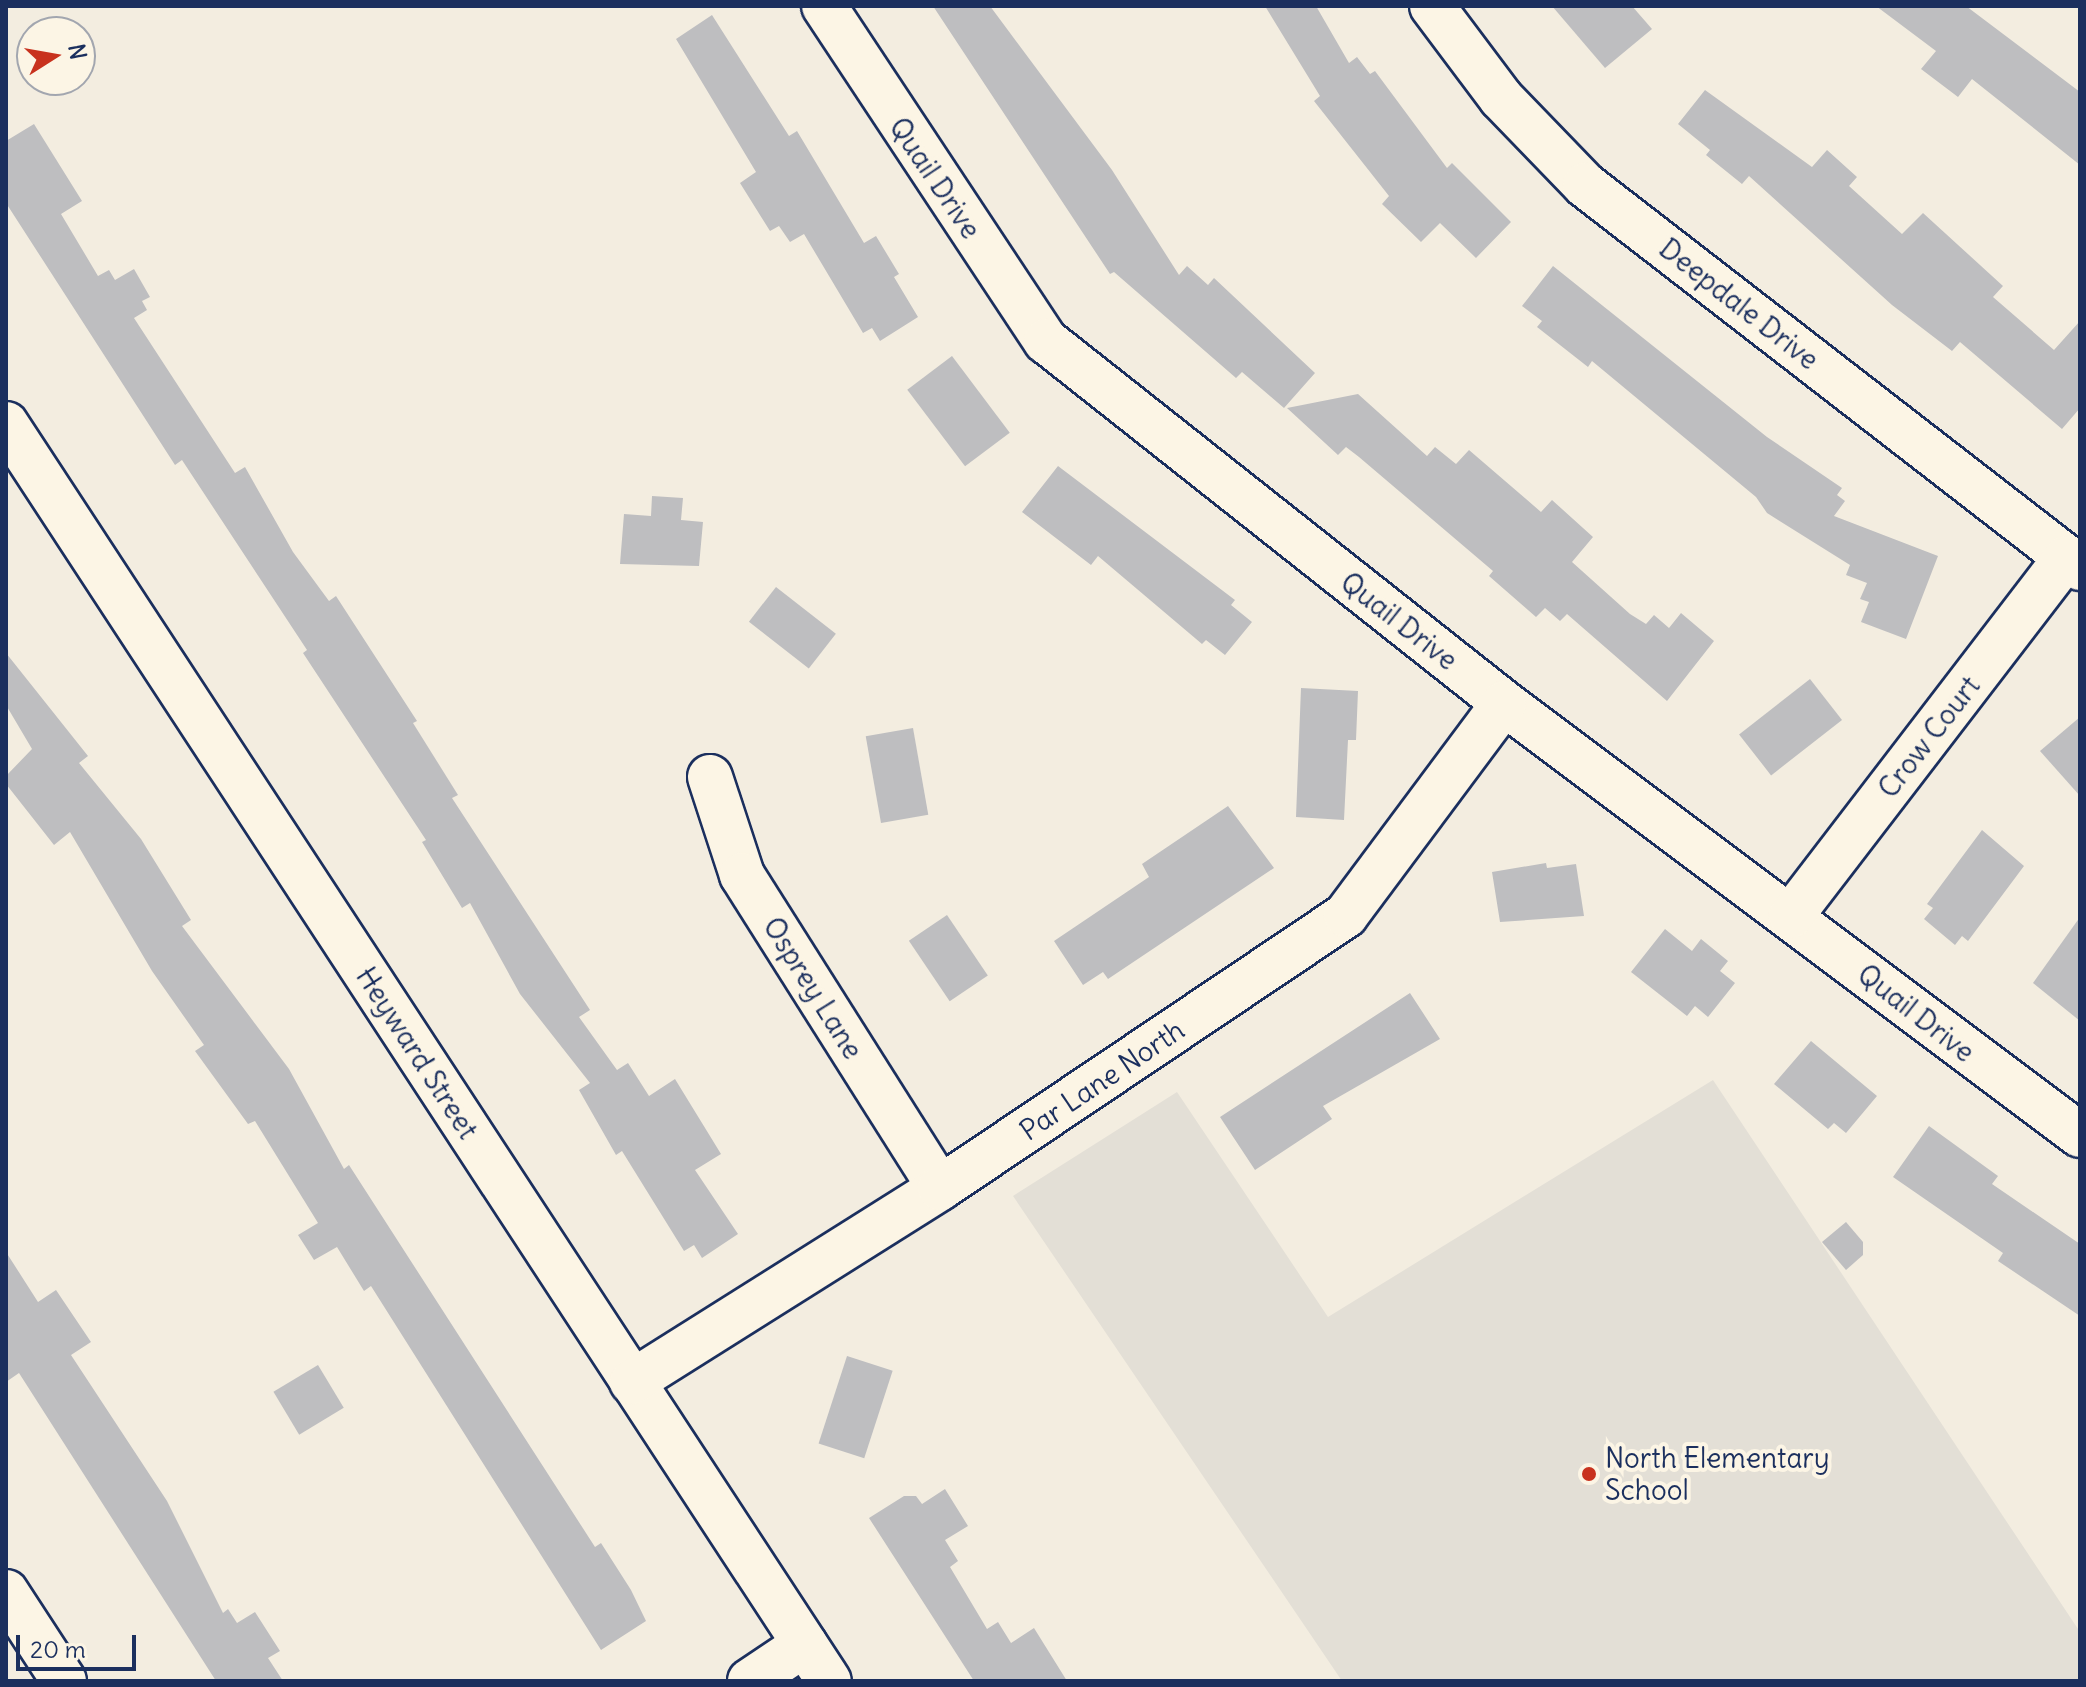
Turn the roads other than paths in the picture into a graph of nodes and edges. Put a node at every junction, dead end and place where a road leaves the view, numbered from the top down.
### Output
1 (824, 6) edge
2 (1432, 6) edge
3 (6, 424) edge
4 (2073, 563) edge
5 (1504, 703) junction
6 (710, 777) dead end
7 (1791, 916) junction
8 (2080, 1135) edge
9 (940, 1188) junction
10 (632, 1382) junction
11 (6, 1592) edge
12 (805, 1644) junction
13 (64, 1681) edge
14 (750, 1681) edge
15 (829, 1681) edge

1 - 5 street, Quail Drive
2 - 4 street, Deepdale Drive
3 - 10 street, Heyward Street
4 - 7 street, Crow Court
5 - 7 street, Quail Drive
5 - 9 street, Par Lane North
6 - 9 street, Osprey Lane
7 - 8 street, Quail Drive
9 - 10 street, Par Lane North
10 - 12 street, Heyward Street
11 - 13 street
12 - 14 street
12 - 15 street, Heyward Street

